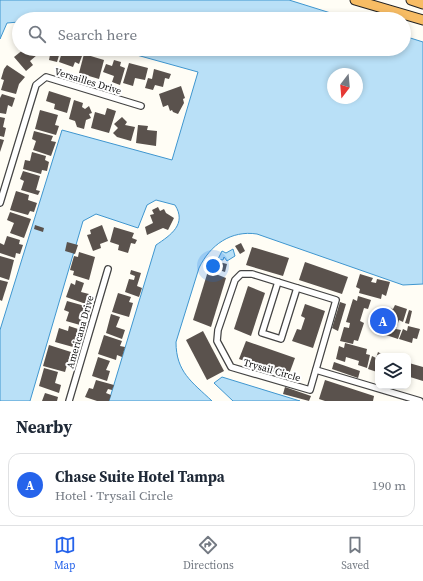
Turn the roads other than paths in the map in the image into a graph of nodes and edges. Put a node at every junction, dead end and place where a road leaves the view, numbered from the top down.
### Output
1 (354, 0) edge
2 (411, 0) edge
3 (423, 4) edge
4 (395, 12) edge
5 (411, 17) edge
6 (423, 20) edge
7 (141, 106) dead end
8 (0, 203) edge
9 (108, 269) dead end
10 (278, 282) junction
11 (297, 288) junction
12 (316, 370) junction
13 (69, 401) edge
14 (420, 401) edge

1 - 4 highway
2 - 3 highway
5 - 6 highway
7 - 8 street, Versailles Drive
9 - 13 street, Americana Drive
10 - 11 street, Trysail Circle
10 - 11 street
10 - 12 street, Trysail Circle
11 - 12 street, Trysail Circle
12 - 14 street

